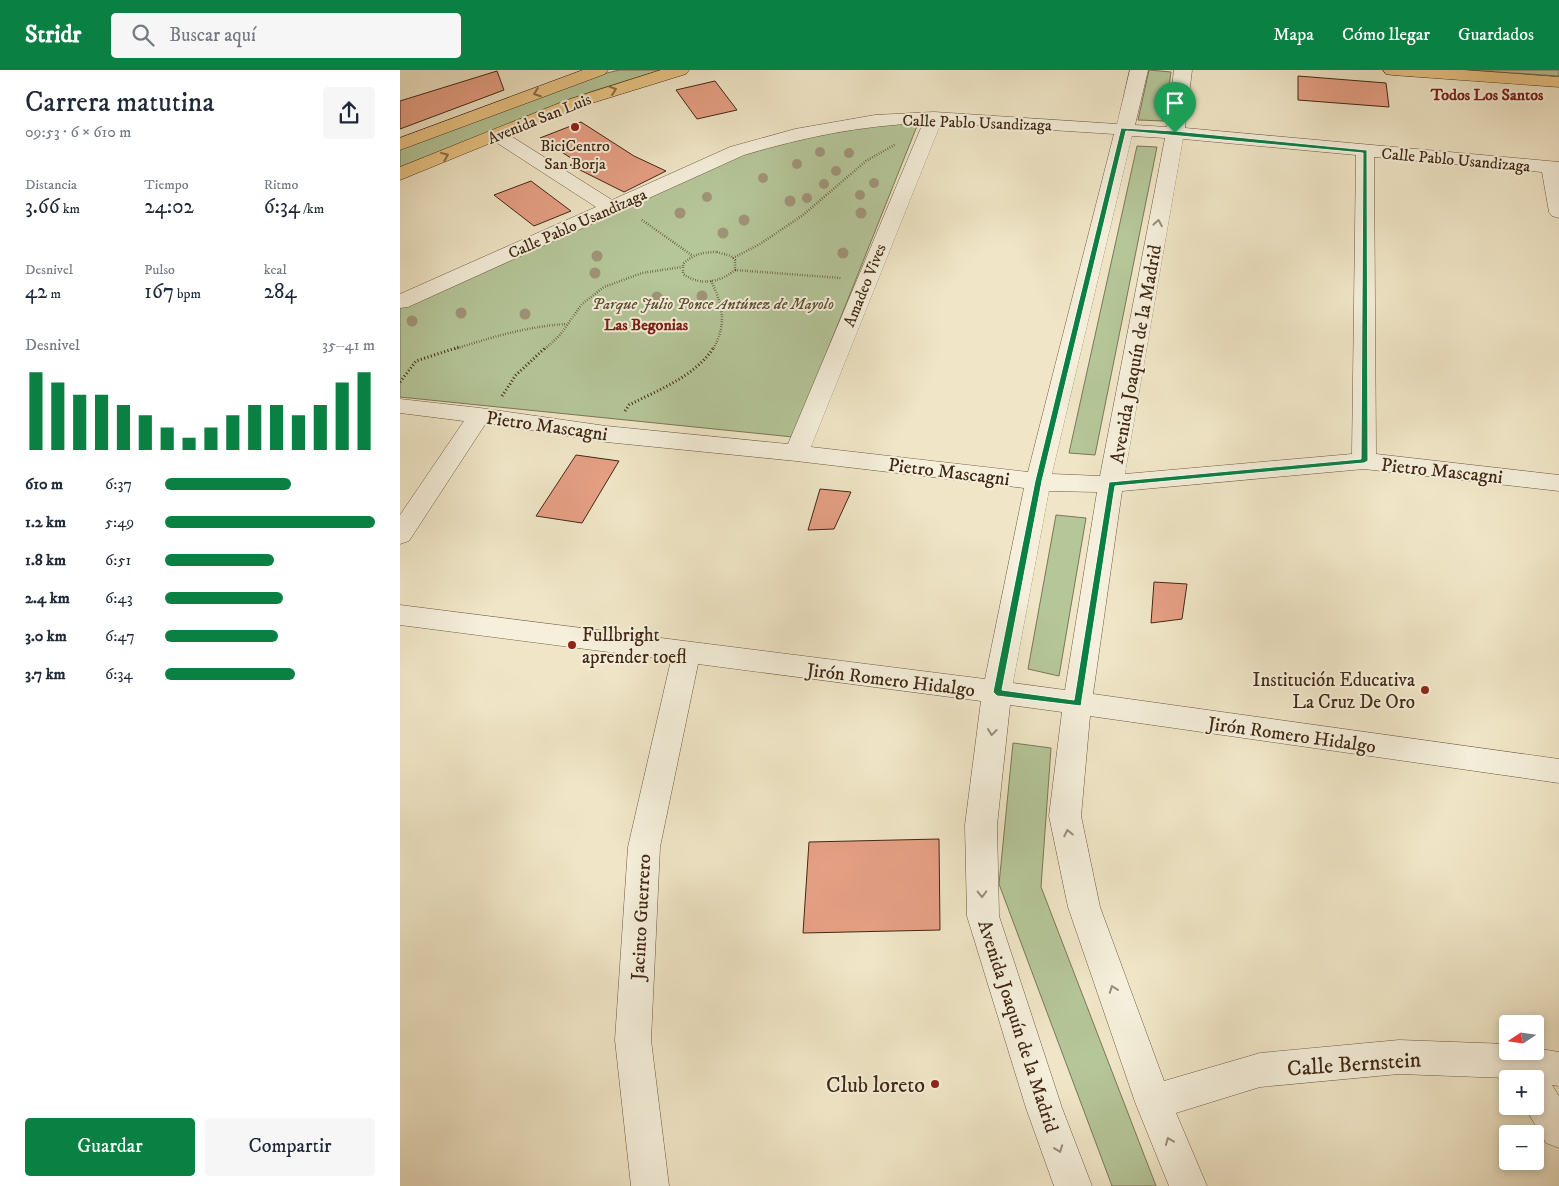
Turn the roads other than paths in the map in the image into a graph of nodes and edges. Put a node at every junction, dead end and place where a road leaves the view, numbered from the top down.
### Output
1 (599, 70) edge
2 (680, 70) edge
3 (1139, 70) edge
4 (1182, 70) edge
5 (1392, 70) edge
6 (1559, 82) edge
7 (934, 117) junction
8 (1123, 129) junction
9 (1175, 133) junction
10 (496, 135) junction
11 (400, 144) edge
12 (1365, 151) junction
13 (1554, 168) edge
14 (400, 174) edge
15 (611, 208) junction
16 (1559, 212) edge
17 (400, 302) edge
18 (400, 406) edge
19 (484, 416) junction
20 (796, 452) junction
21 (1364, 461) junction
22 (1038, 481) junction
23 (1559, 483) edge
24 (1111, 484) junction
25 (400, 535) edge
26 (402, 618) edge
27 (688, 652) junction
28 (997, 692) junction
29 (1078, 704) junction
30 (1559, 771) edge
31 (1559, 1068) edge
32 (1544, 1073) edge
33 (1499, 1074) edge
34 (1153, 1102) junction
35 (1544, 1106) edge
36 (1559, 1130) edge
37 (650, 1186) edge
38 (1073, 1186) edge
39 (1188, 1186) edge

1 -> 11 main road, Avenida San Luis
10 -> 2 main road, Avenida San Luis
3 - 8 street, Avenida Joaquín de la Madrid
4 - 9 street, Avenida Joaquín de la Madrid
5 - 6 main road
7 - 8 street, Calle Pablo Usandizaga
7 - 15 street, Calle Pablo Usandizaga
7 - 20 street, Amadeo Vives
8 - 9 street, Calle Pablo Usandizaga
8 - 22 street, Avenida Joaquín de la Madrid
9 - 12 street, Calle Pablo Usandizaga
24 -> 9 street, Avenida Joaquín de la Madrid
14 -> 10 main road, Avenida San Luis
10 - 15 street
12 - 13 street, Calle Pablo Usandizaga
12 - 21 street
13 - 16 street
15 - 17 street, Calle Pablo Usandizaga
18 - 19 street, Pietro Mascagni
19 - 20 street, Pietro Mascagni
19 - 25 street
20 - 22 street, Pietro Mascagni
21 - 23 street, Pietro Mascagni
21 - 24 street, Pietro Mascagni
22 - 24 street, Pietro Mascagni
22 - 28 street, Avenida Joaquín de la Madrid
24 - 29 street, Avenida Joaquín de la Madrid
26 - 27 street, Jirón Romero Hidalgo
27 - 28 street, Jirón Romero Hidalgo
27 - 37 street, Jacinto Guerrero
28 - 29 street, Jirón Romero Hidalgo
28 -> 38 street, Avenida Joaquín de la Madrid
29 - 30 street, Jirón Romero Hidalgo
34 -> 29 street, Avenida Joaquín de la Madrid
31 - 32 street, Calle Bernstein
33 - 34 street, Calle Bernstein
39 -> 34 street, Avenida Joaquín de la Madrid
35 - 36 street

